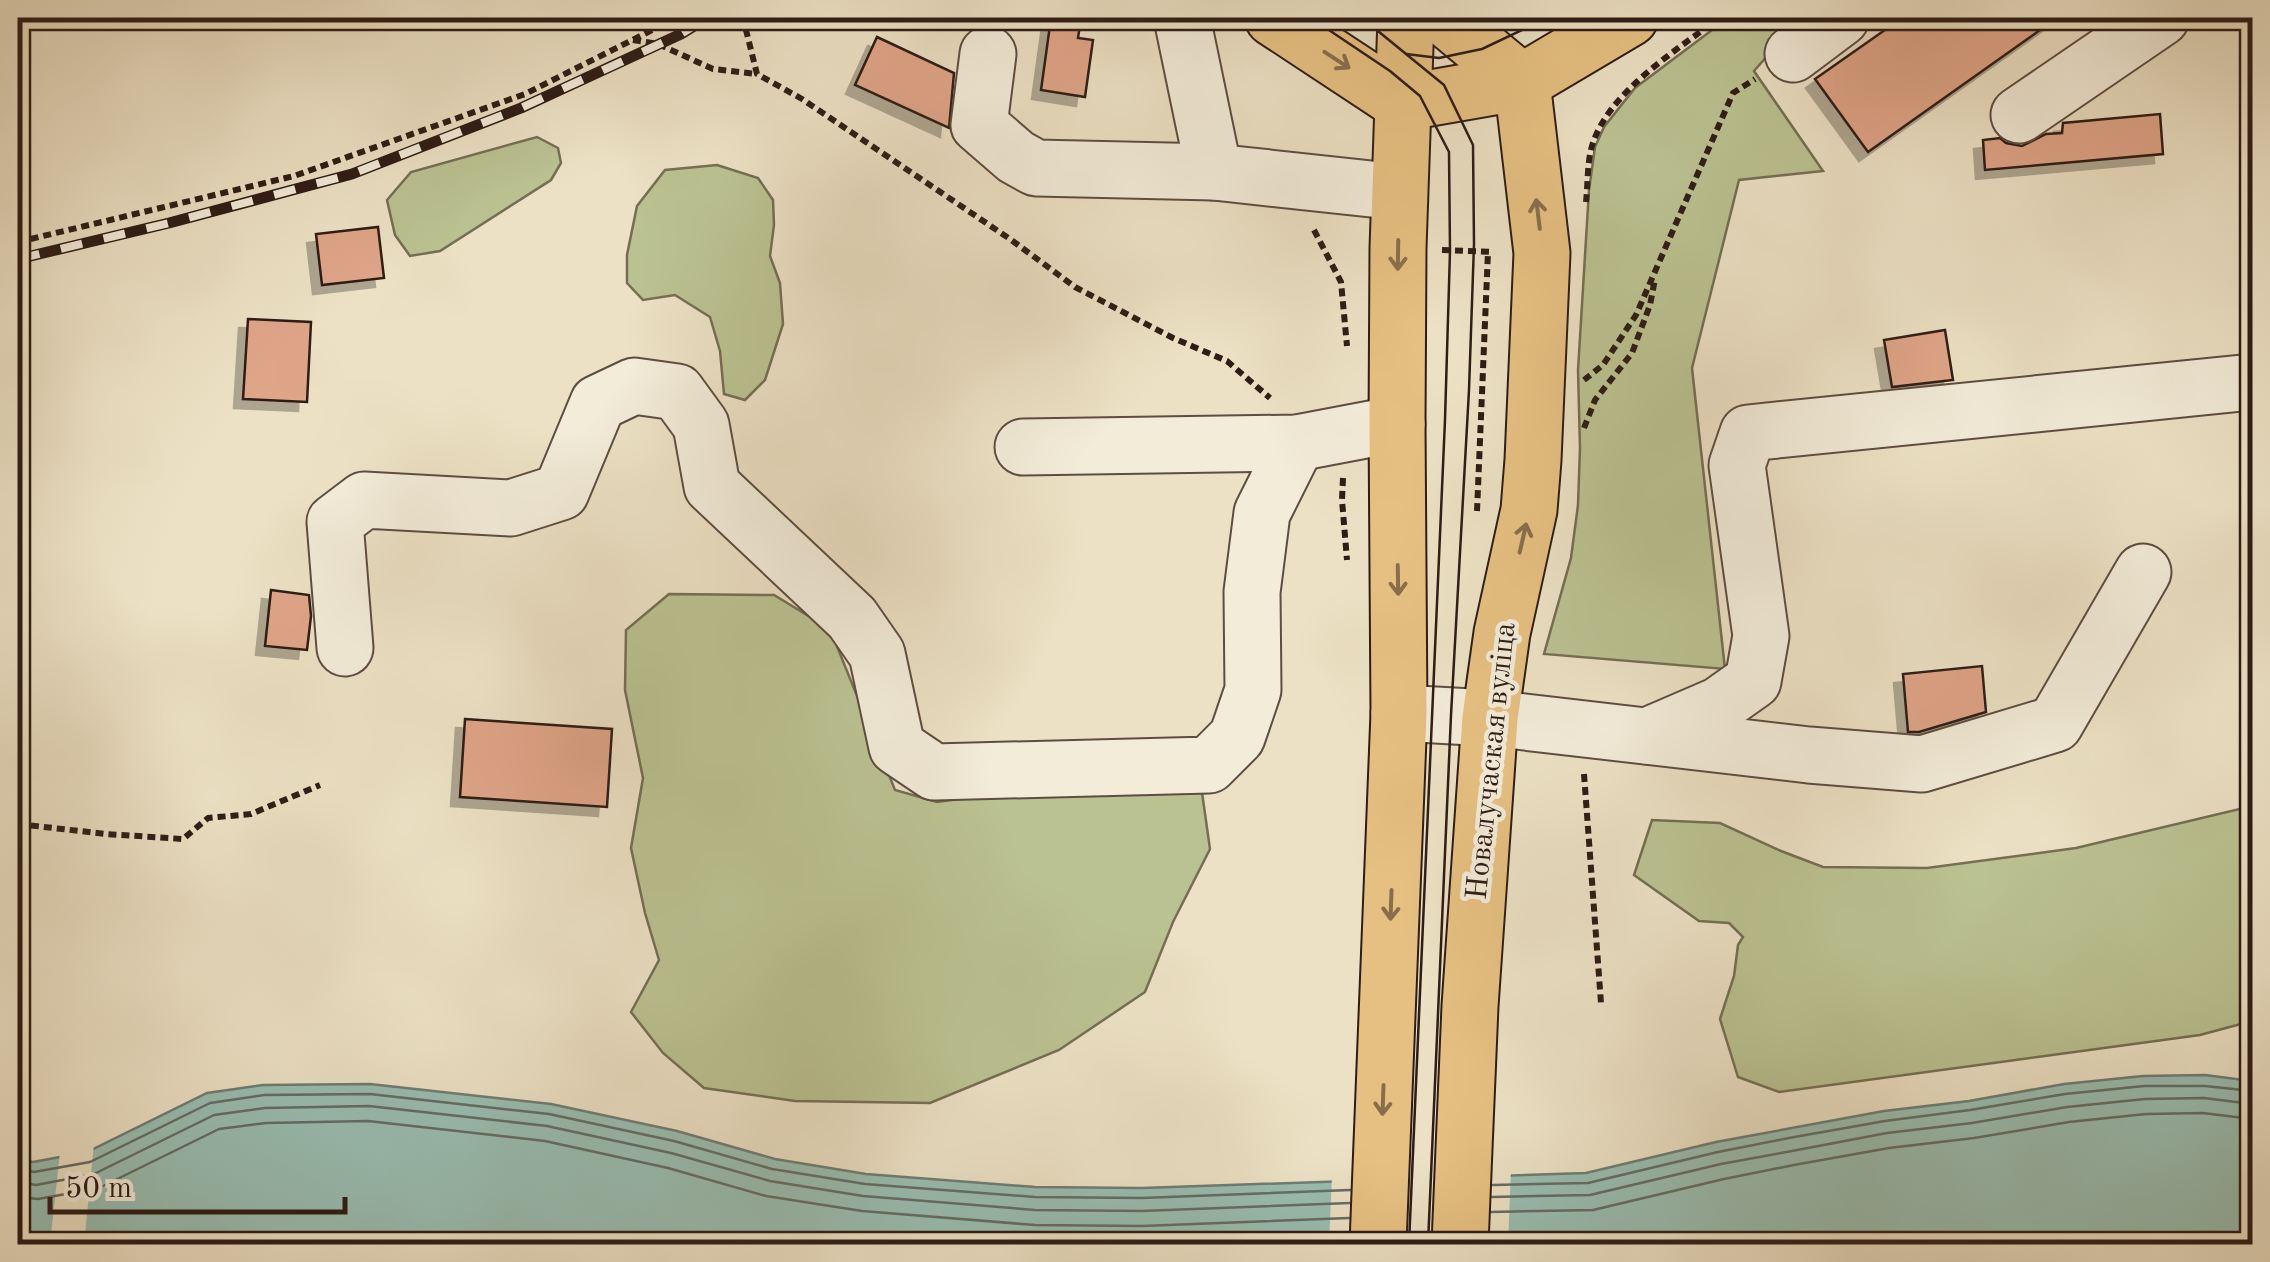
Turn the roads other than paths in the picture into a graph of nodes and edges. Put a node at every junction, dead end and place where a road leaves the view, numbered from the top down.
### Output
1 (1182, 18) edge
2 (1273, 18) edge
3 (1406, 18) edge
4 (1445, 18) edge
5 (1630, 18) edge
6 (1841, 18) edge
7 (2161, 18) edge
8 (988, 54) dead end
9 (1794, 54) road end
10 (1522, 82) junction
11 (1402, 102) junction
12 (2020, 115) dead end
13 (1214, 172) junction
14 (1399, 192) junction
15 (2252, 382) edge
16 (1396, 424) junction
17 (1298, 443) junction
18 (1022, 447) dead end
19 (2143, 572) dead end
20 (345, 648) dead end
21 (1399, 713) junction
22 (1490, 718) junction
23 (1647, 736) junction
24 (1378, 1244) edge
25 (1460, 1244) edge

1 - 13 lane
2 -> 11 main road
3 - 11 main road
4 - 10 main road
5 - 10 main road
6 - 9 lane
7 - 12 lane
8 - 13 lane
10 - 11 main road
22 -> 10 main road, Новалучаская вуліца
11 - 14 main road
13 - 14 lane
14 -> 16 main road
15 - 23 lane
16 - 17 lane
16 -> 21 main road
17 - 18 lane
17 - 20 lane
19 - 23 lane
21 - 22 lane
21 -> 24 main road
22 - 23 lane
22 - 25 main road, Новалучаская вуліца

